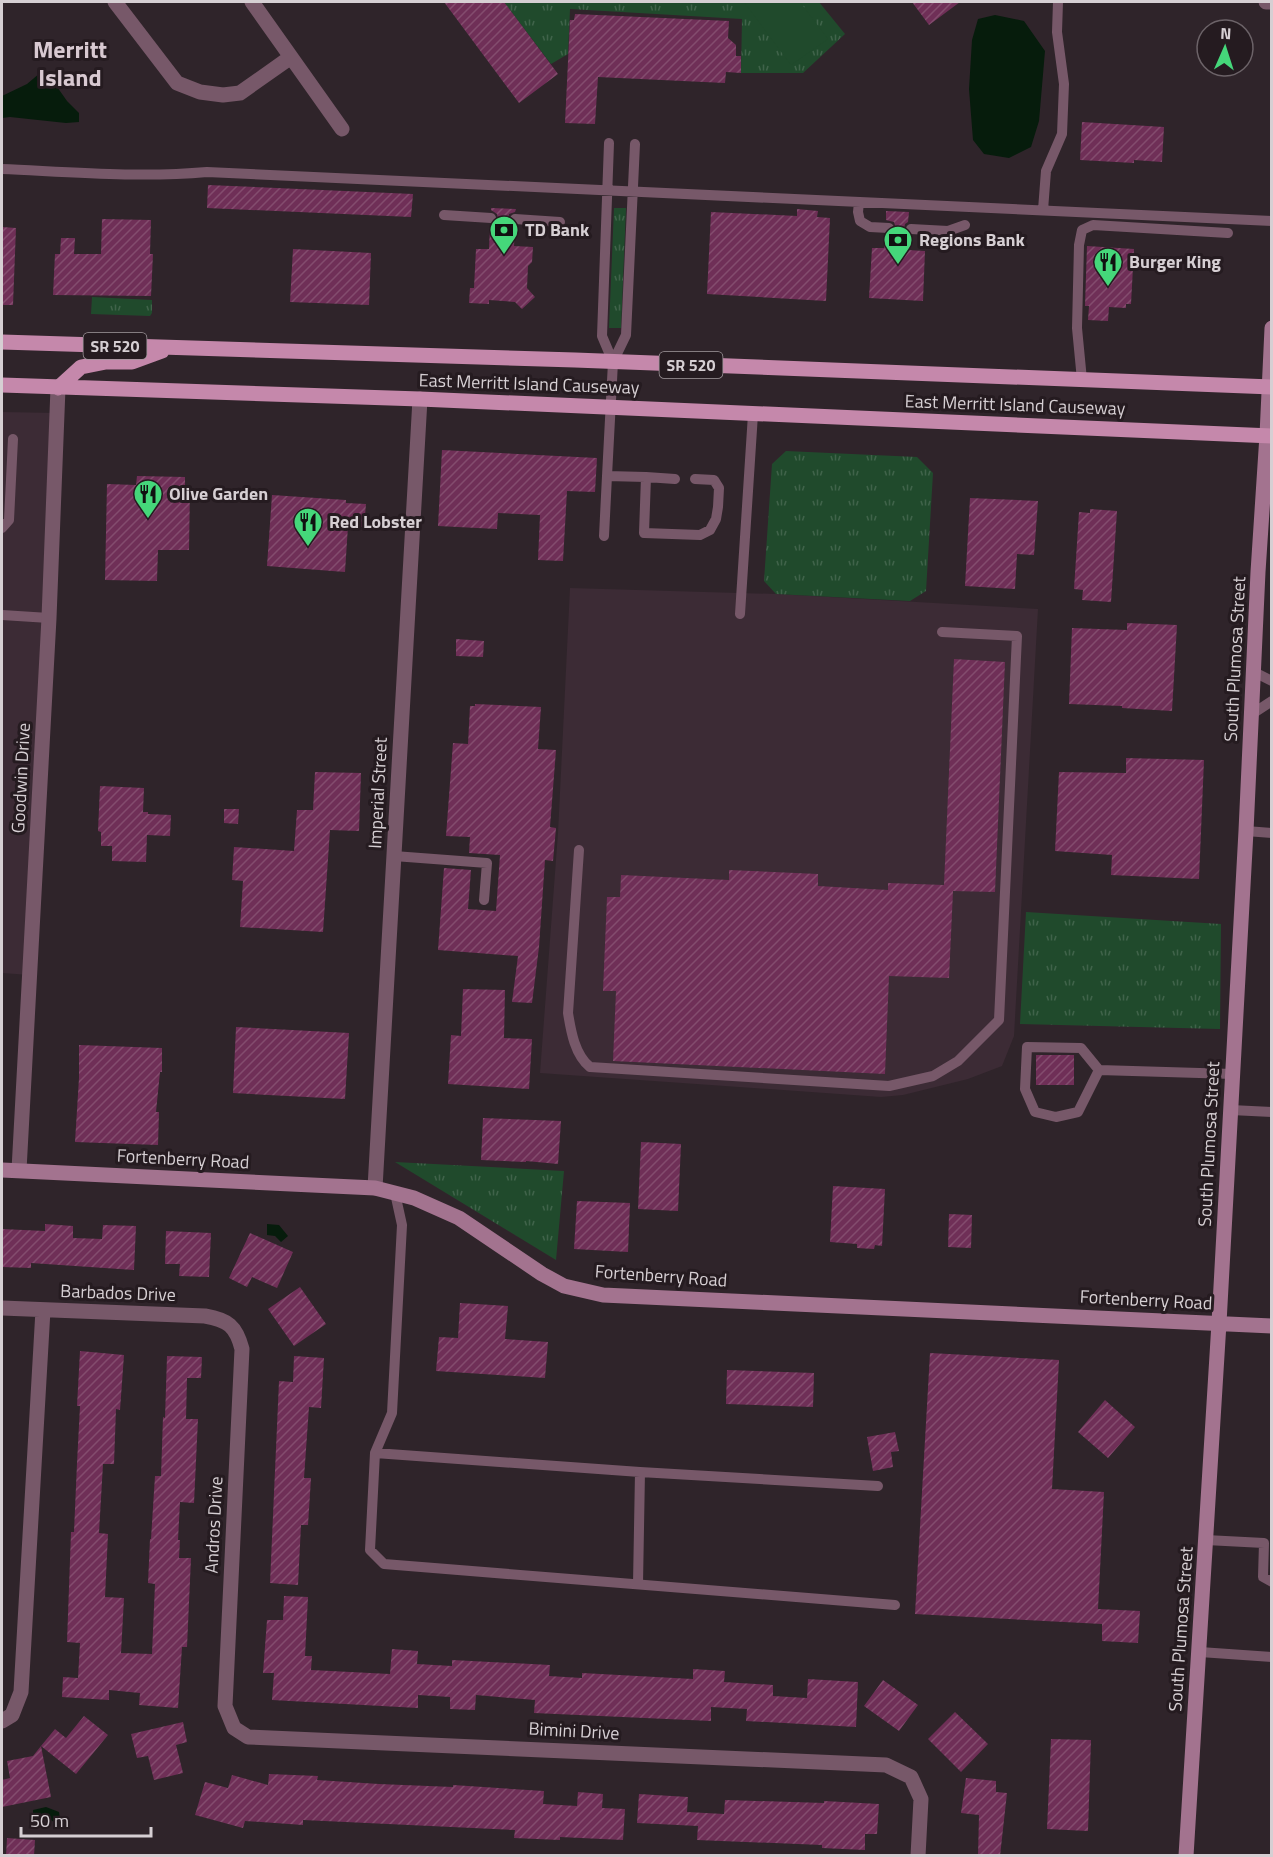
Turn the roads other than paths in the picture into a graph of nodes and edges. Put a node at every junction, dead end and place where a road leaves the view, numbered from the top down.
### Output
1 (115, 2) edge
2 (252, 2) edge
3 (1058, 2) edge
4 (1266, 2) edge
5 (1272, 2) edge
6 (291, 57) junction
7 (342, 129) dead end
8 (609, 143) dead end
9 (635, 144) dead end
10 (2, 169) edge
11 (608, 191) junction
12 (633, 192) junction
13 (859, 202) junction
14 (1043, 210) junction
15 (444, 215) dead end
16 (491, 218) dead end
17 (515, 219) dead end
18 (1272, 221) edge
19 (560, 222) dead end
20 (965, 225) dead end
21 (889, 228) dead end
22 (911, 229) dead end
23 (1228, 233) dead end
24 (1272, 328) edge
25 (2, 342) edge
26 (171, 348) junction
27 (613, 362) junction
28 (1082, 380) junction
29 (2, 385) edge
30 (58, 387) junction
31 (1270, 387) edge
32 (420, 399) junction
33 (610, 407) junction
34 (753, 414) junction
35 (1269, 435) edge
36 (13, 439) dead end
37 (607, 476) junction
38 (646, 477) junction
39 (675, 479) dead end
40 (695, 479) dead end
41 (2, 528) edge
42 (604, 536) dead end
43 (2, 615) edge
44 (740, 615) dead end
45 (49, 618) junction
46 (942, 632) dead end
47 (1254, 672) junction
48 (1272, 681) edge
49 (1272, 701) edge
50 (1252, 714) junction
51 (1246, 831) junction
52 (1272, 833) edge
53 (579, 850) dead end
54 (394, 856) junction
55 (484, 900) dead end
56 (1099, 1070) junction
57 (1233, 1074) junction
58 (1231, 1110) junction
59 (1272, 1112) edge
60 (2, 1170) edge
61 (19, 1170) junction
62 (375, 1188) junction
63 (395, 1193) junction
64 (2, 1308) edge
65 (43, 1310) junction
66 (1219, 1323) junction
67 (231, 1325) joint
68 (1272, 1326) edge
69 (375, 1452) junction
70 (640, 1472) junction
71 (878, 1486) dead end
72 (1206, 1540) junction
73 (1272, 1582) edge
74 (638, 1584) junction
75 (895, 1605) dead end
76 (1200, 1652) junction
77 (1272, 1657) edge
78 (7, 1718) edge
79 (234, 1728) joint
80 (918, 1856) edge
81 (1186, 1856) edge

1 - 6 street
2 - 6 street
3 - 14 lane
4 - 5 street
6 - 7 street
8 - 11 lane
9 - 12 lane
10 - 11 lane
11 - 12 lane
11 - 27 lane
12 - 13 lane
12 - 27 lane
13 - 14 lane
13 - 21 lane
14 - 18 lane
15 - 16 lane
17 - 19 lane
20 - 22 lane
23 - 28 lane
24 - 31 street, South Plumosa Street
25 - 26 main road, East Merritt Island Causeway / SR 520
26 - 27 main road, East Merritt Island Causeway / SR 520
26 - 30 main road
27 - 28 main road, East Merritt Island Causeway / SR 520
27 - 33 lane
28 - 31 main road, East Merritt Island Causeway / SR 520
29 - 30 main road, East Merritt Island Causeway
30 - 32 main road, East Merritt Island Causeway
30 - 45 street, Goodwin Drive
31 - 35 street, South Plumosa Street
32 - 33 main road, East Merritt Island Causeway
32 - 54 street, Imperial Street
33 - 34 main road, East Merritt Island Causeway
33 - 37 lane
34 - 35 main road, East Merritt Island Causeway
34 - 44 lane
35 - 47 street, South Plumosa Street
36 - 41 lane
37 - 38 lane
37 - 42 lane
38 - 39 lane
38 - 40 lane
43 - 45 lane
45 - 61 street, Goodwin Drive
46 - 53 lane
47 - 48 lane
47 - 50 street, South Plumosa Street
49 - 50 lane
50 - 51 street, South Plumosa Street
51 - 52 lane
51 - 57 street, South Plumosa Street
54 - 55 lane
54 - 62 street, Imperial Street
56 - 56 lane
56 - 57 lane
57 - 58 street, South Plumosa Street
58 - 59 lane
58 - 66 street, South Plumosa Street
60 - 61 street, Fortenberry Road
61 - 62 street, Fortenberry Road
62 - 63 street, Fortenberry Road
63 - 66 street, Fortenberry Road
63 - 69 lane
64 - 65 street, Barbados Drive
65 - 67 street, Barbados Drive
65 - 78 street
66 - 68 street, Fortenberry Road
66 - 72 street, South Plumosa Street
67 - 79 street, Andros Drive
69 - 70 lane
69 - 74 lane
70 - 71 lane
70 - 74 lane
72 - 73 lane
72 - 76 street, South Plumosa Street
74 - 75 lane
76 - 77 lane
76 - 81 street, South Plumosa Street
79 - 80 street, Bimini Drive

